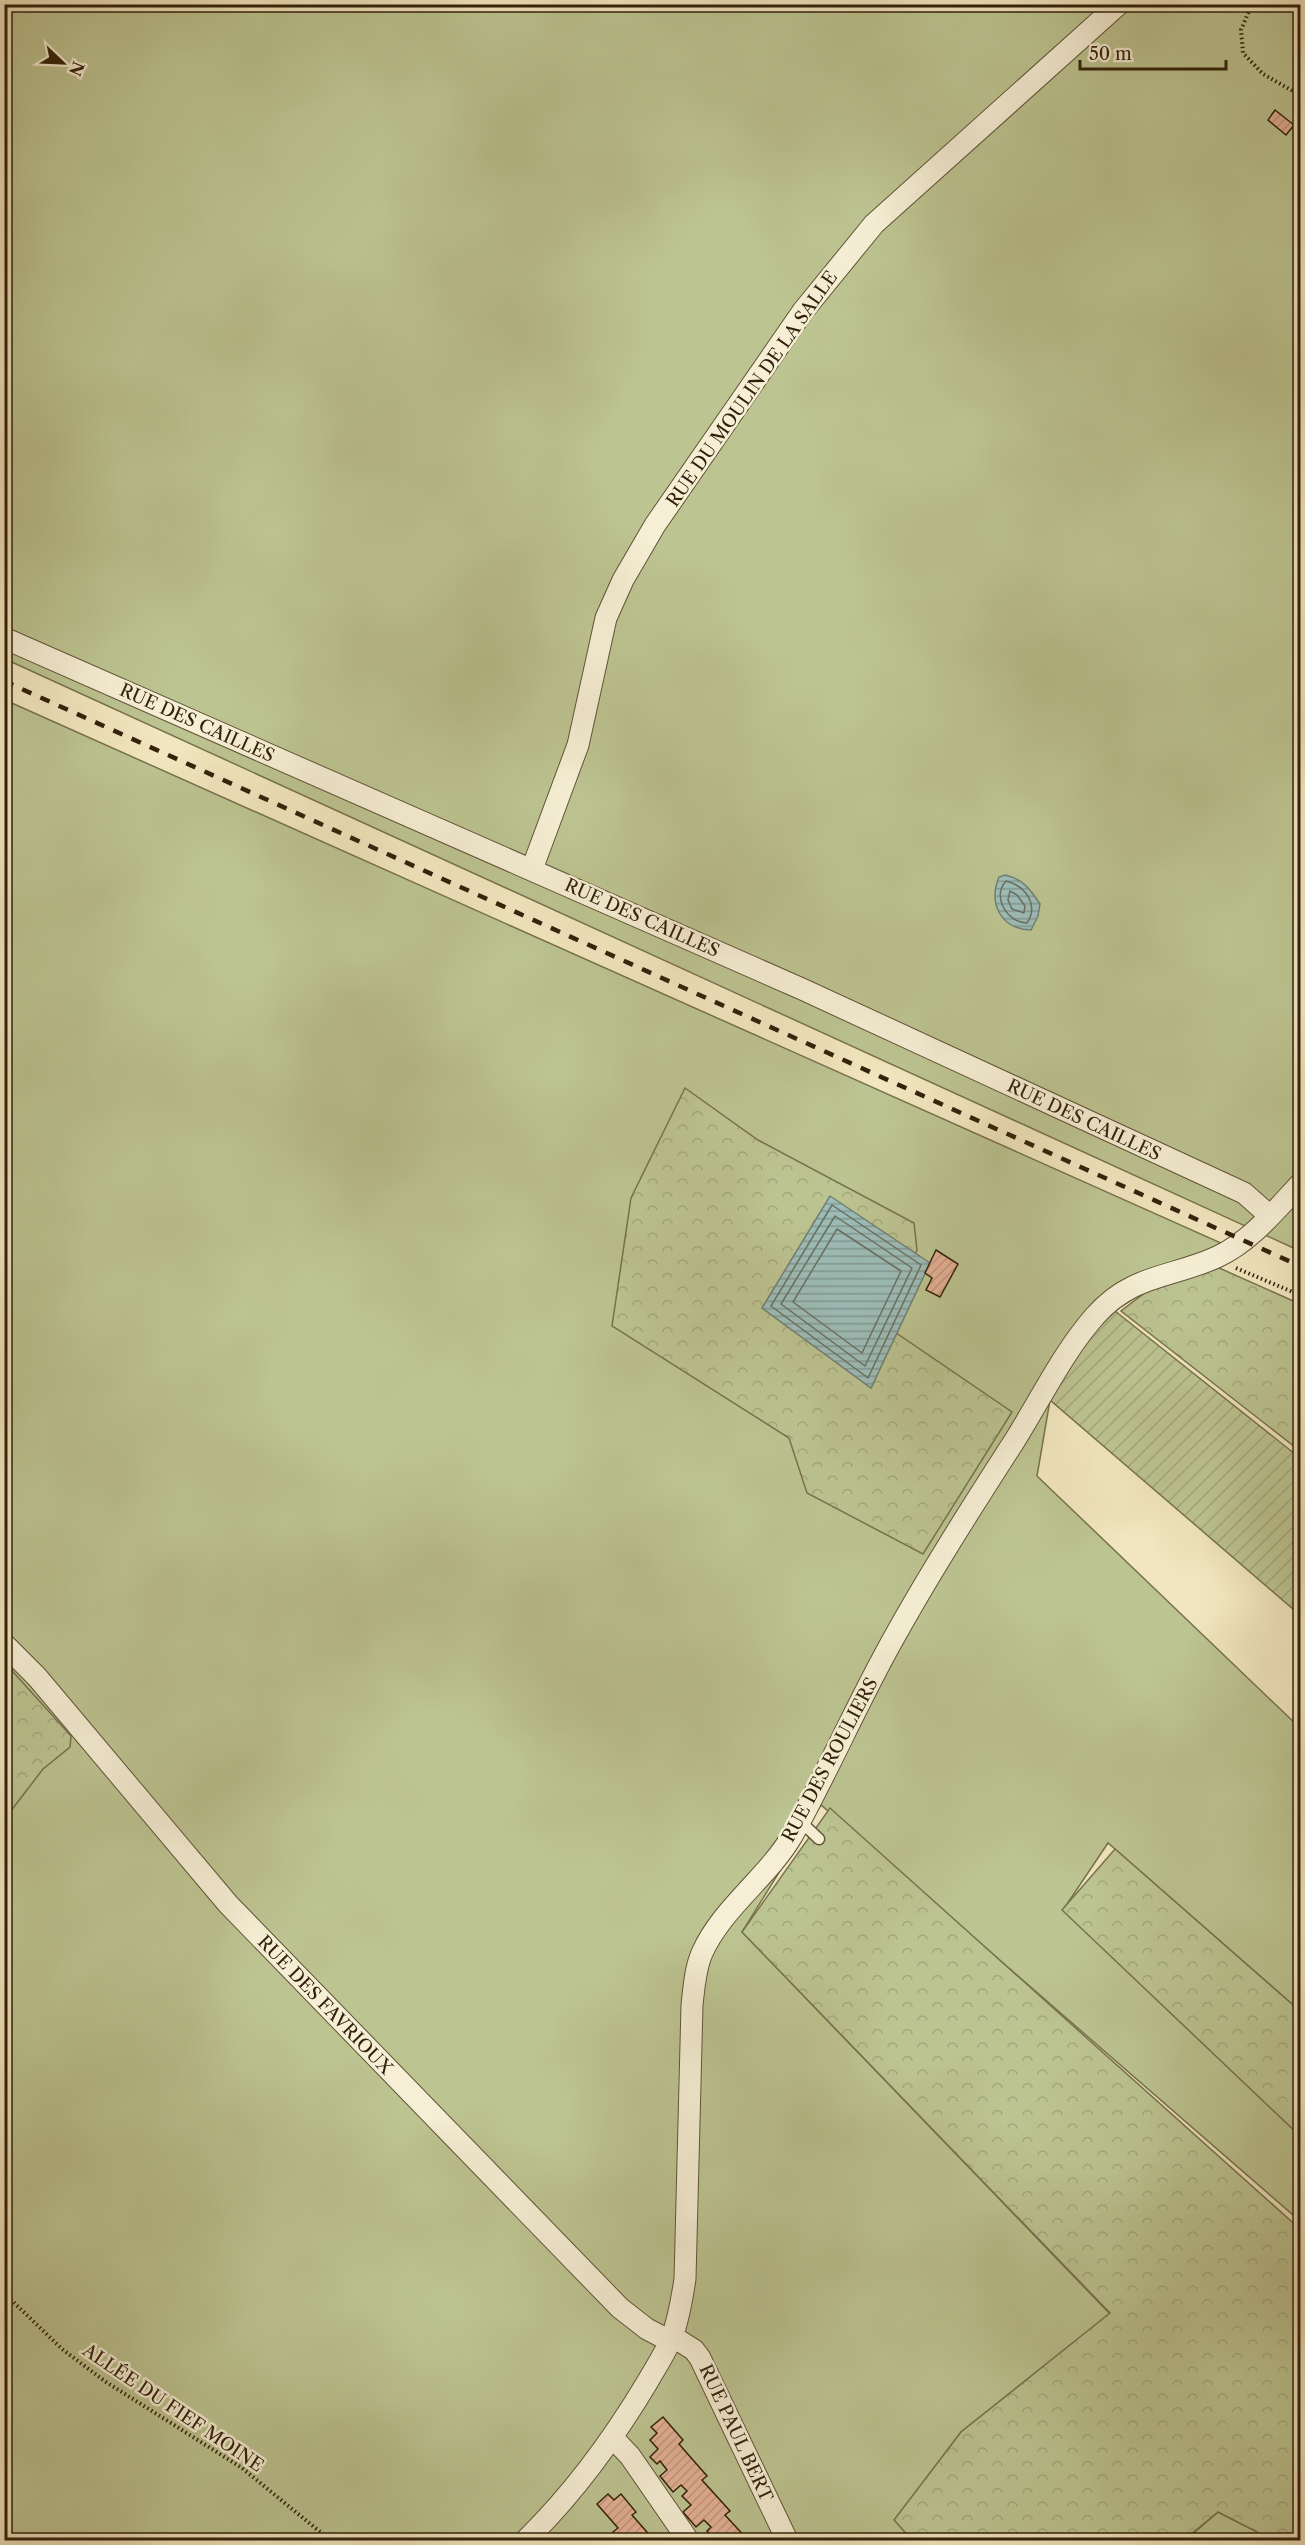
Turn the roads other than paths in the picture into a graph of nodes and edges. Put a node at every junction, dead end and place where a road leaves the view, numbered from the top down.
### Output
1 (1119, 4) edge
2 (4, 638) edge
3 (532, 869) junction
4 (1300, 1185) edge
5 (1270, 1216) junction
6 (4, 1644) edge
7 (800, 1821) junction
8 (819, 1839) dead end
9 (671, 2339) junction
10 (612, 2437) junction
11 (526, 2541) edge
12 (688, 2541) edge
13 (787, 2541) edge

1 - 3 street, RUE DU MOULIN DE LA SALLE
2 - 3 street, RUE DES CAILLES
3 - 5 street, RUE DES CAILLES
4 - 5 street, RUE DES ROULIERS
5 - 7 street, RUE DES ROULIERS
6 - 9 street, RUE DES FAVRIOUX
7 - 8 lane
7 - 9 street, RUE DES ROULIERS
9 - 10 street, RUE DES ROULIERS
9 - 13 street, RUE PAUL BERT
10 - 11 street, RUE DES ROULIERS
10 - 12 street

